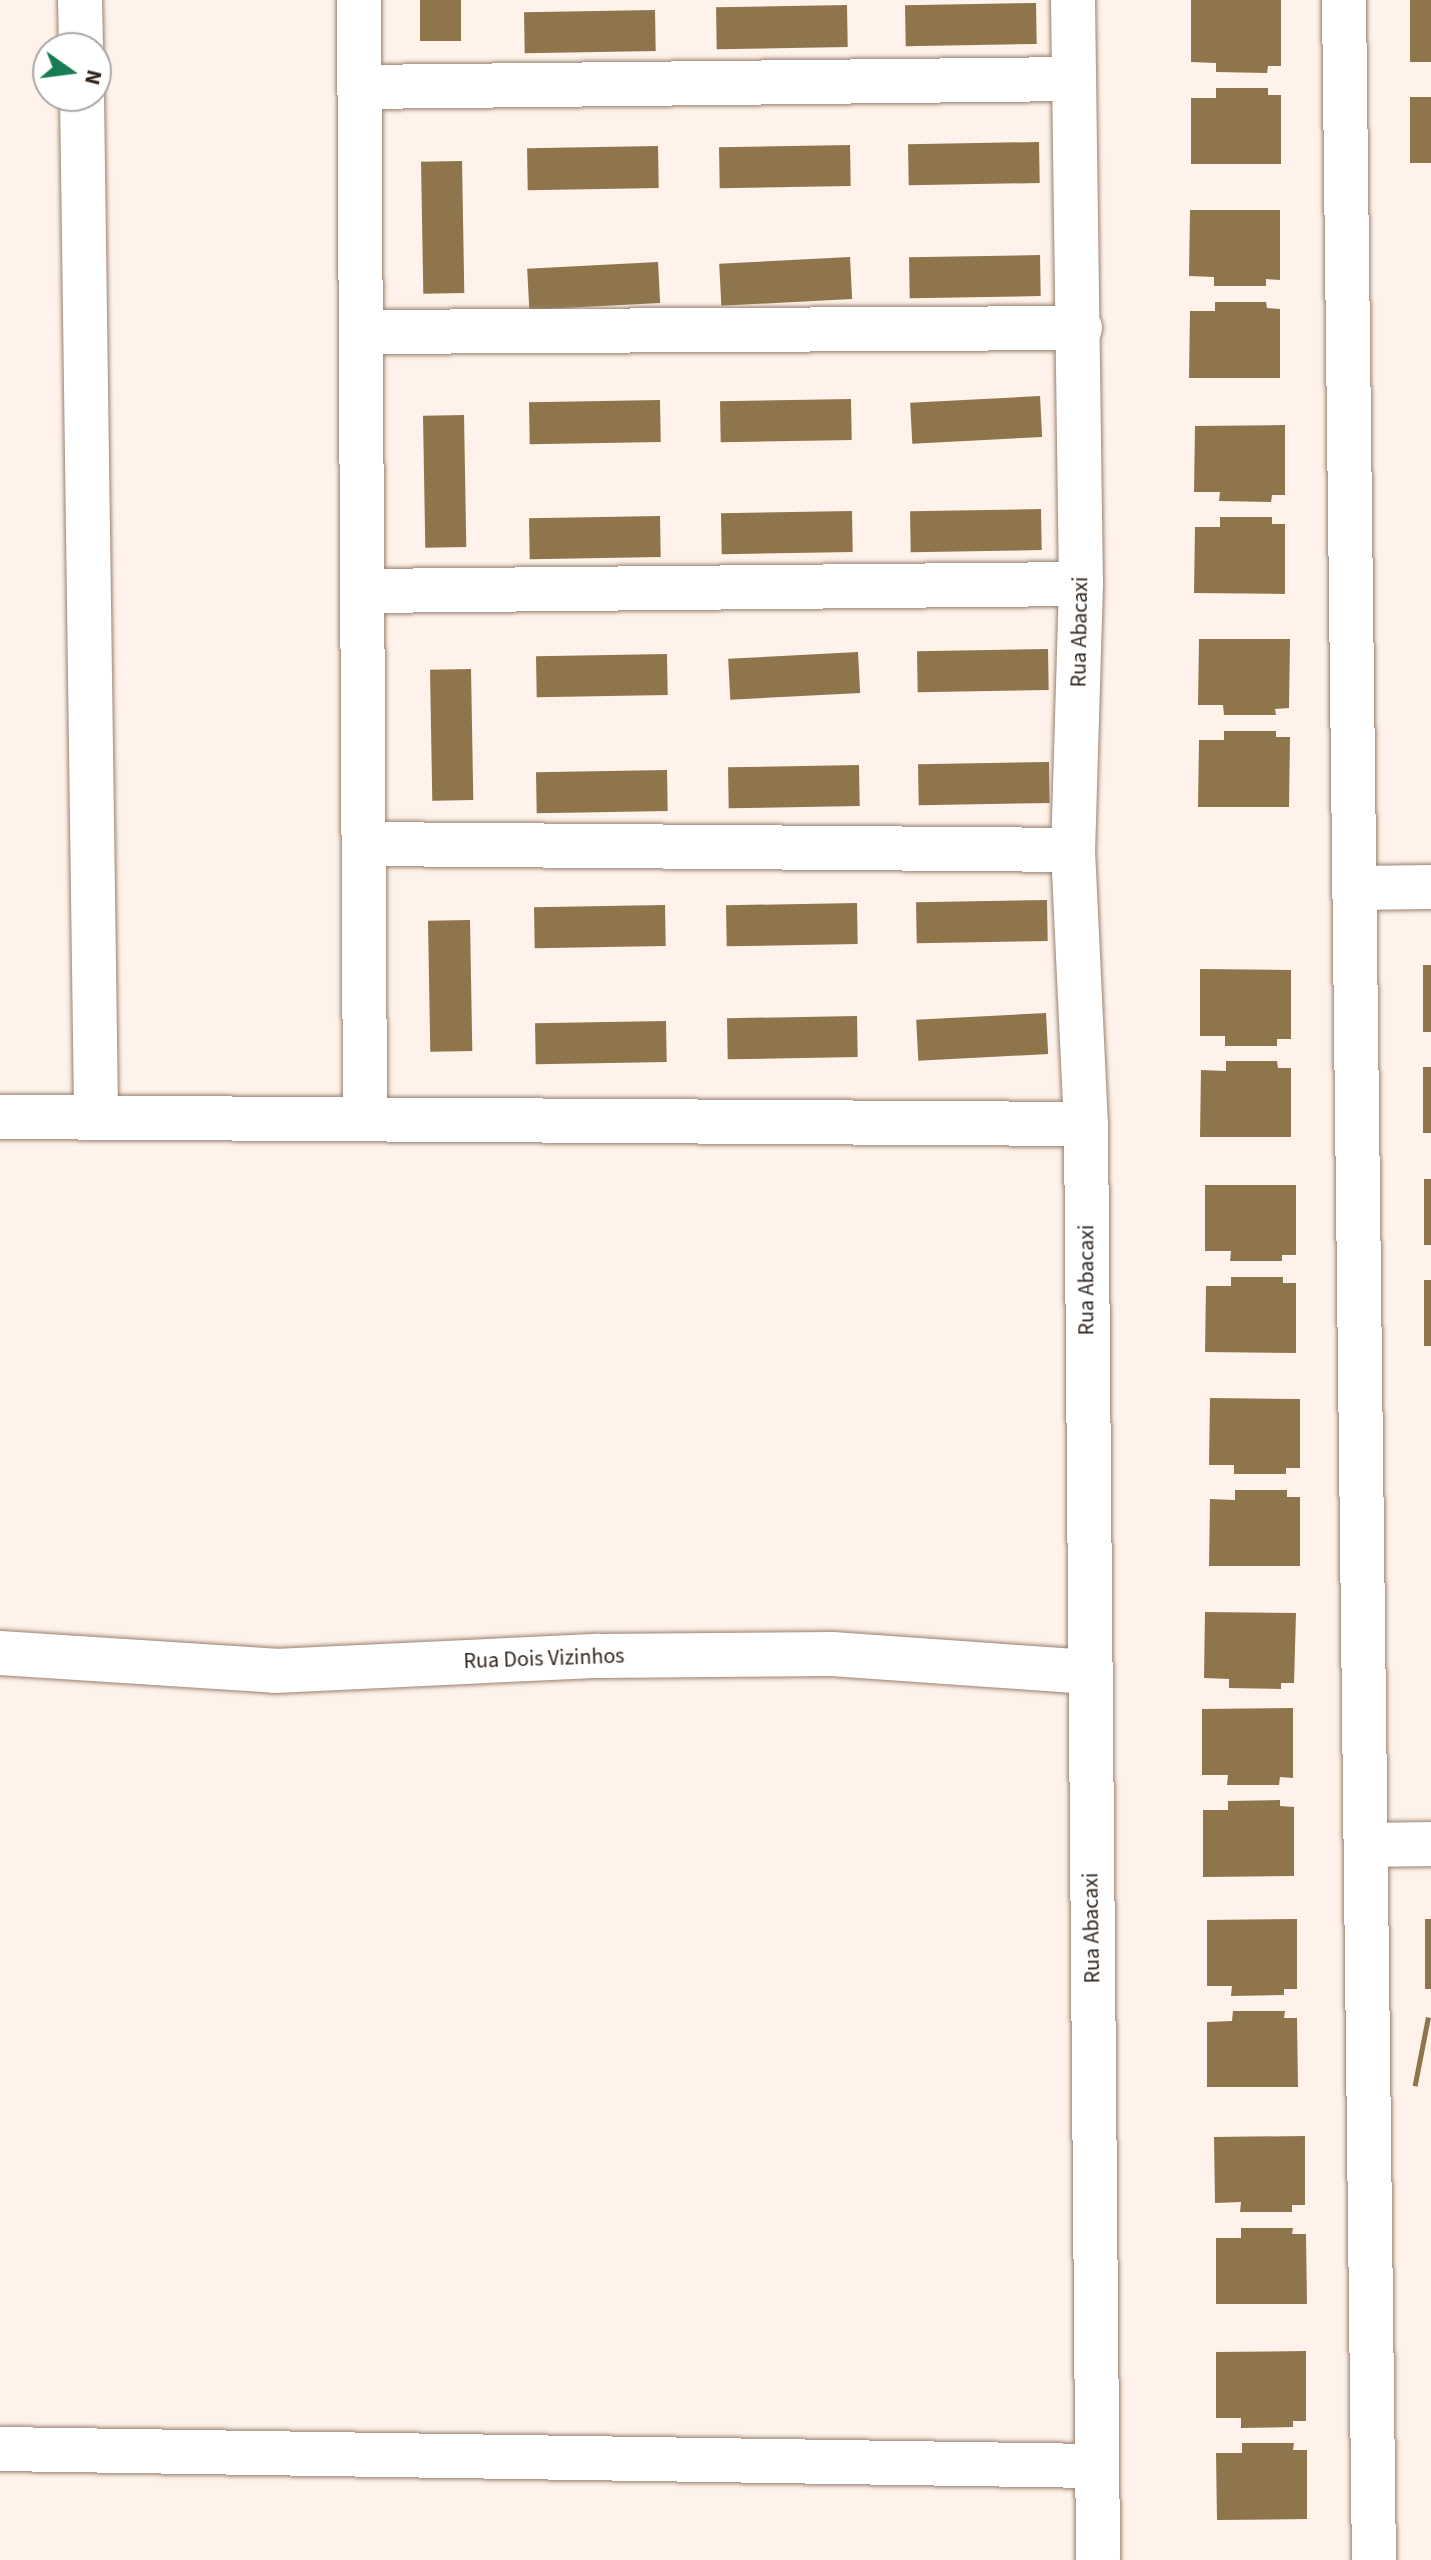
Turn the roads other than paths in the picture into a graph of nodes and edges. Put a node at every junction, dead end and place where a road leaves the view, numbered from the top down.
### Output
1 (80, 0) edge
2 (359, 0) edge
3 (1073, 0) edge
4 (1344, 0) edge
5 (81, 32) edge
6 (1073, 79) junction
7 (359, 87) junction
8 (82, 112) edge
9 (1080, 328) junction
10 (363, 332) junction
11 (1081, 584) junction
12 (363, 591) junction
13 (364, 844) junction
14 (1073, 850) junction
15 (1431, 887) edge
16 (1354, 888) junction
17 (96, 1116) junction
18 (0, 1117) edge
19 (365, 1119) junction
20 (1086, 1124) junction
21 (0, 1653) edge
22 (1089, 1672) junction
23 (1431, 1844) edge
24 (1366, 1845) junction
25 (0, 2449) edge
26 (1097, 2466) junction
27 (1098, 2560) edge
28 (1374, 2560) edge

1 - 5 street
2 - 7 street
3 - 6 street, Rua Abacaxi
4 - 16 street
6 - 7 street
6 - 9 street, Rua Abacaxi
7 - 10 street
8 - 17 street
9 - 10 street
9 - 11 street, Rua Abacaxi
10 - 12 street
11 - 12 street
11 - 14 street, Rua Abacaxi
12 - 13 street
13 - 14 street
13 - 19 street
14 - 20 street, Rua Abacaxi
15 - 16 street
16 - 24 street
17 - 18 street
17 - 19 street
19 - 20 street
20 - 22 street, Rua Abacaxi
21 - 22 street, Rua Dois Vizinhos
22 - 26 street, Rua Abacaxi
23 - 24 street
24 - 28 street
25 - 26 street
26 - 27 street, Rua Abacaxi

